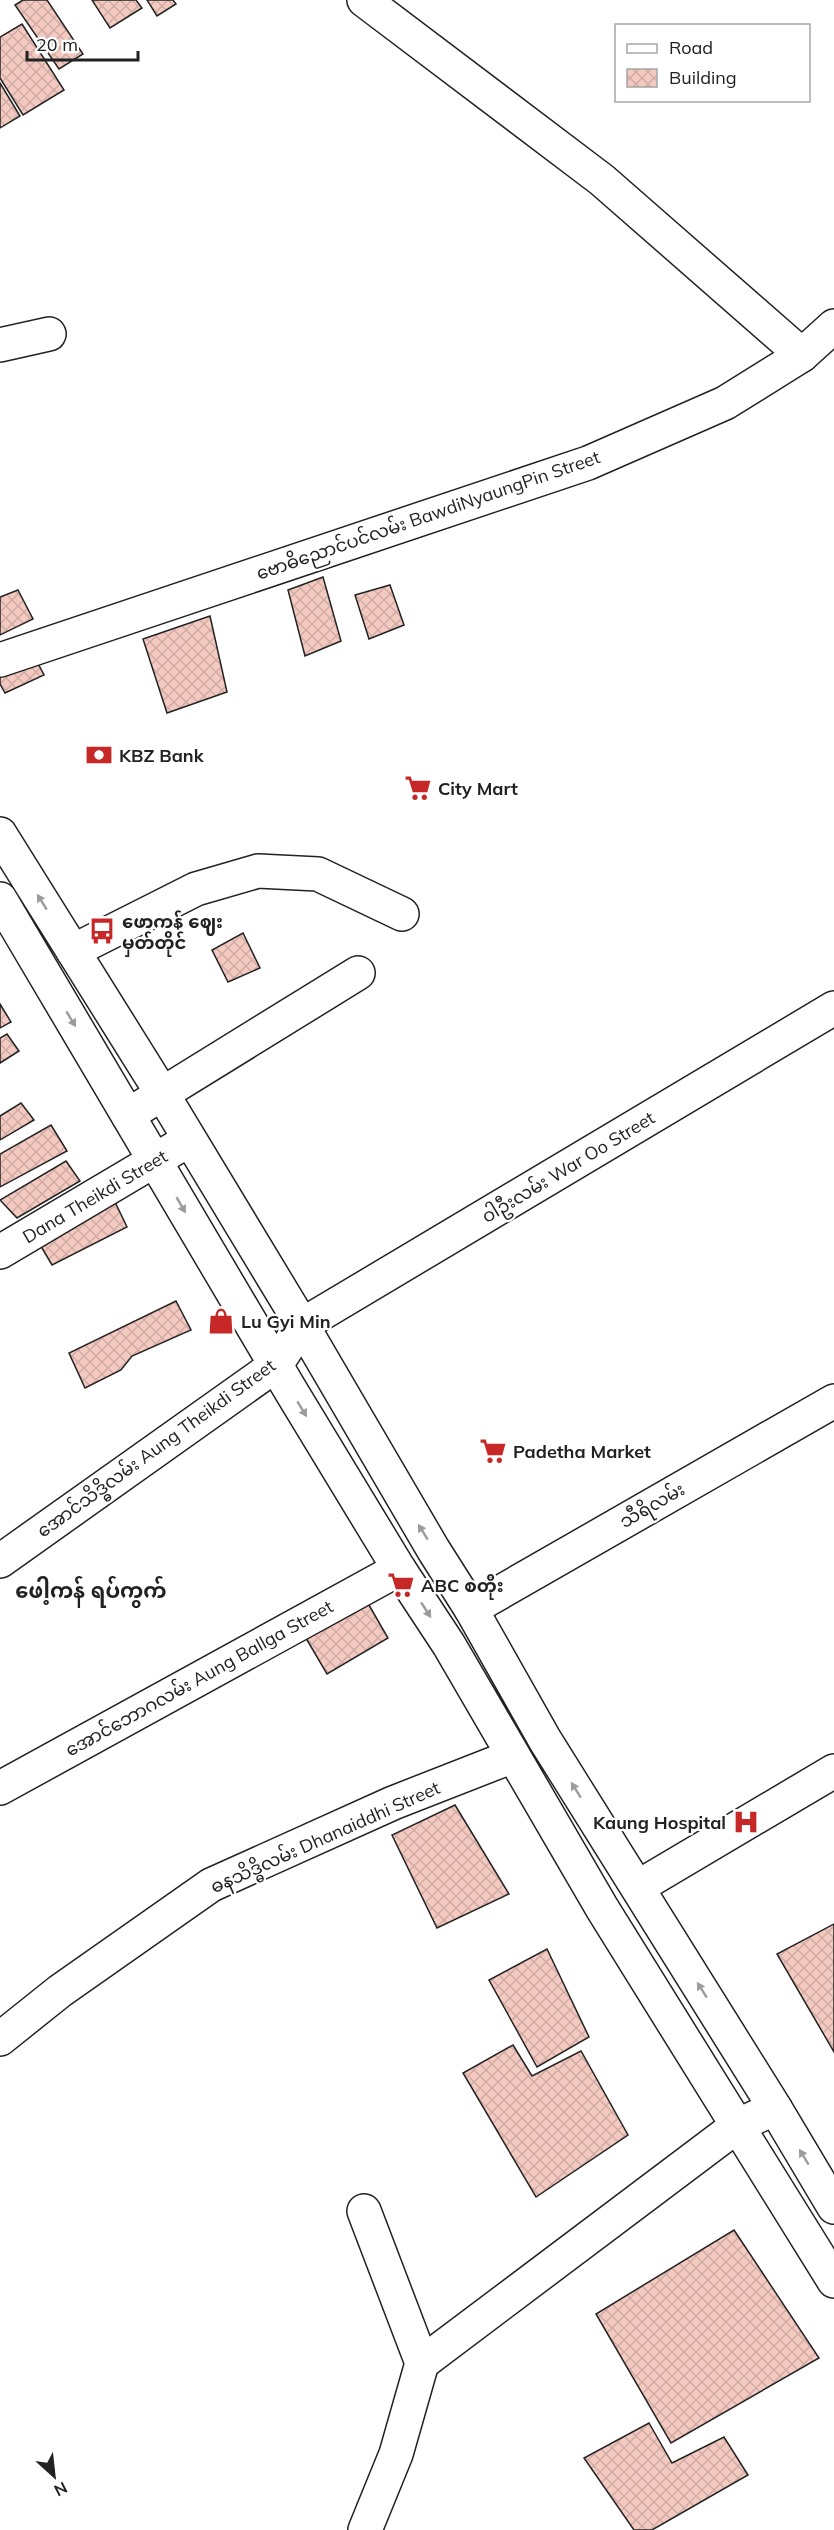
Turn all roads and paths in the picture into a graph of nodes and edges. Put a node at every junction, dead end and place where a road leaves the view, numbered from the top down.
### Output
1 (364, 0) edge
2 (834, 326) edge
3 (49, 334) dead end
4 (0, 345) edge
5 (802, 355) junction
6 (0, 660) edge
7 (2, 842) edge
8 (0, 899) edge
9 (402, 914) dead end
10 (73, 951) junction
11 (41, 969) junction
12 (358, 973) dead end
13 (834, 1008) edge
14 (163, 1095) junction
15 (128, 1115) junction
16 (189, 1140) junction
17 (155, 1160) junction
18 (0, 1252) edge
19 (302, 1325) junction
20 (276, 1365) junction
21 (834, 1401) edge
22 (0, 1561) edge
23 (399, 1569) junction
24 (471, 1609) junction
25 (513, 1756) junction
26 (834, 1771) edge
27 (0, 1788) edge
28 (638, 1887) junction
29 (0, 2039) edge
30 (775, 2108) junction
31 (737, 2126) junction
32 (834, 2207) edge
33 (364, 2211) dead end
34 (834, 2281) edge
35 (422, 2363) junction
36 (365, 2530) edge

1 - 5 street
2 - 5 street, ဗောဓိညောင်ပင်လမ်း BawdiNyaungPin Street
3 - 4 street
5 - 6 street, ဗောဓိညောင်ပင်လမ်း BawdiNyaungPin Street
10 -> 7 street
8 - 11 street
9 - 10 street
10 - 11 street
10 - 14 street
11 -> 15 street
12 - 14 street
13 - 19 street, ဝါဦးလမ်း War Oo Street
14 - 15 street
14 - 16 street
15 - 17 street
16 - 17 street, Dana Theikdi Street
16 - 19 street
17 - 18 street, Dana Theikdi Street
17 -> 20 street
19 - 20 street, အောင်သိဒ္ဓိလမ်း Aung Theikdi Street
24 -> 19 street
20 - 22 street, အောင်သိဒ္ဓိလမ်း Aung Theikdi Street
20 -> 23 street
21 - 24 street, သီရိလမ်း
23 -> 25 street
23 - 27 street, အောင်ဘောဂလမ်း Aung Ballga Street
28 -> 24 street
25 - 29 street, ဓနသိဒ္ဓိလမ်း Dhanaiddhi Street
25 - 31 street
26 - 28 street
30 -> 28 street
30 - 31 street
32 -> 30 street
31 - 34 street
31 - 35 street
33 - 35 street
35 - 36 street

